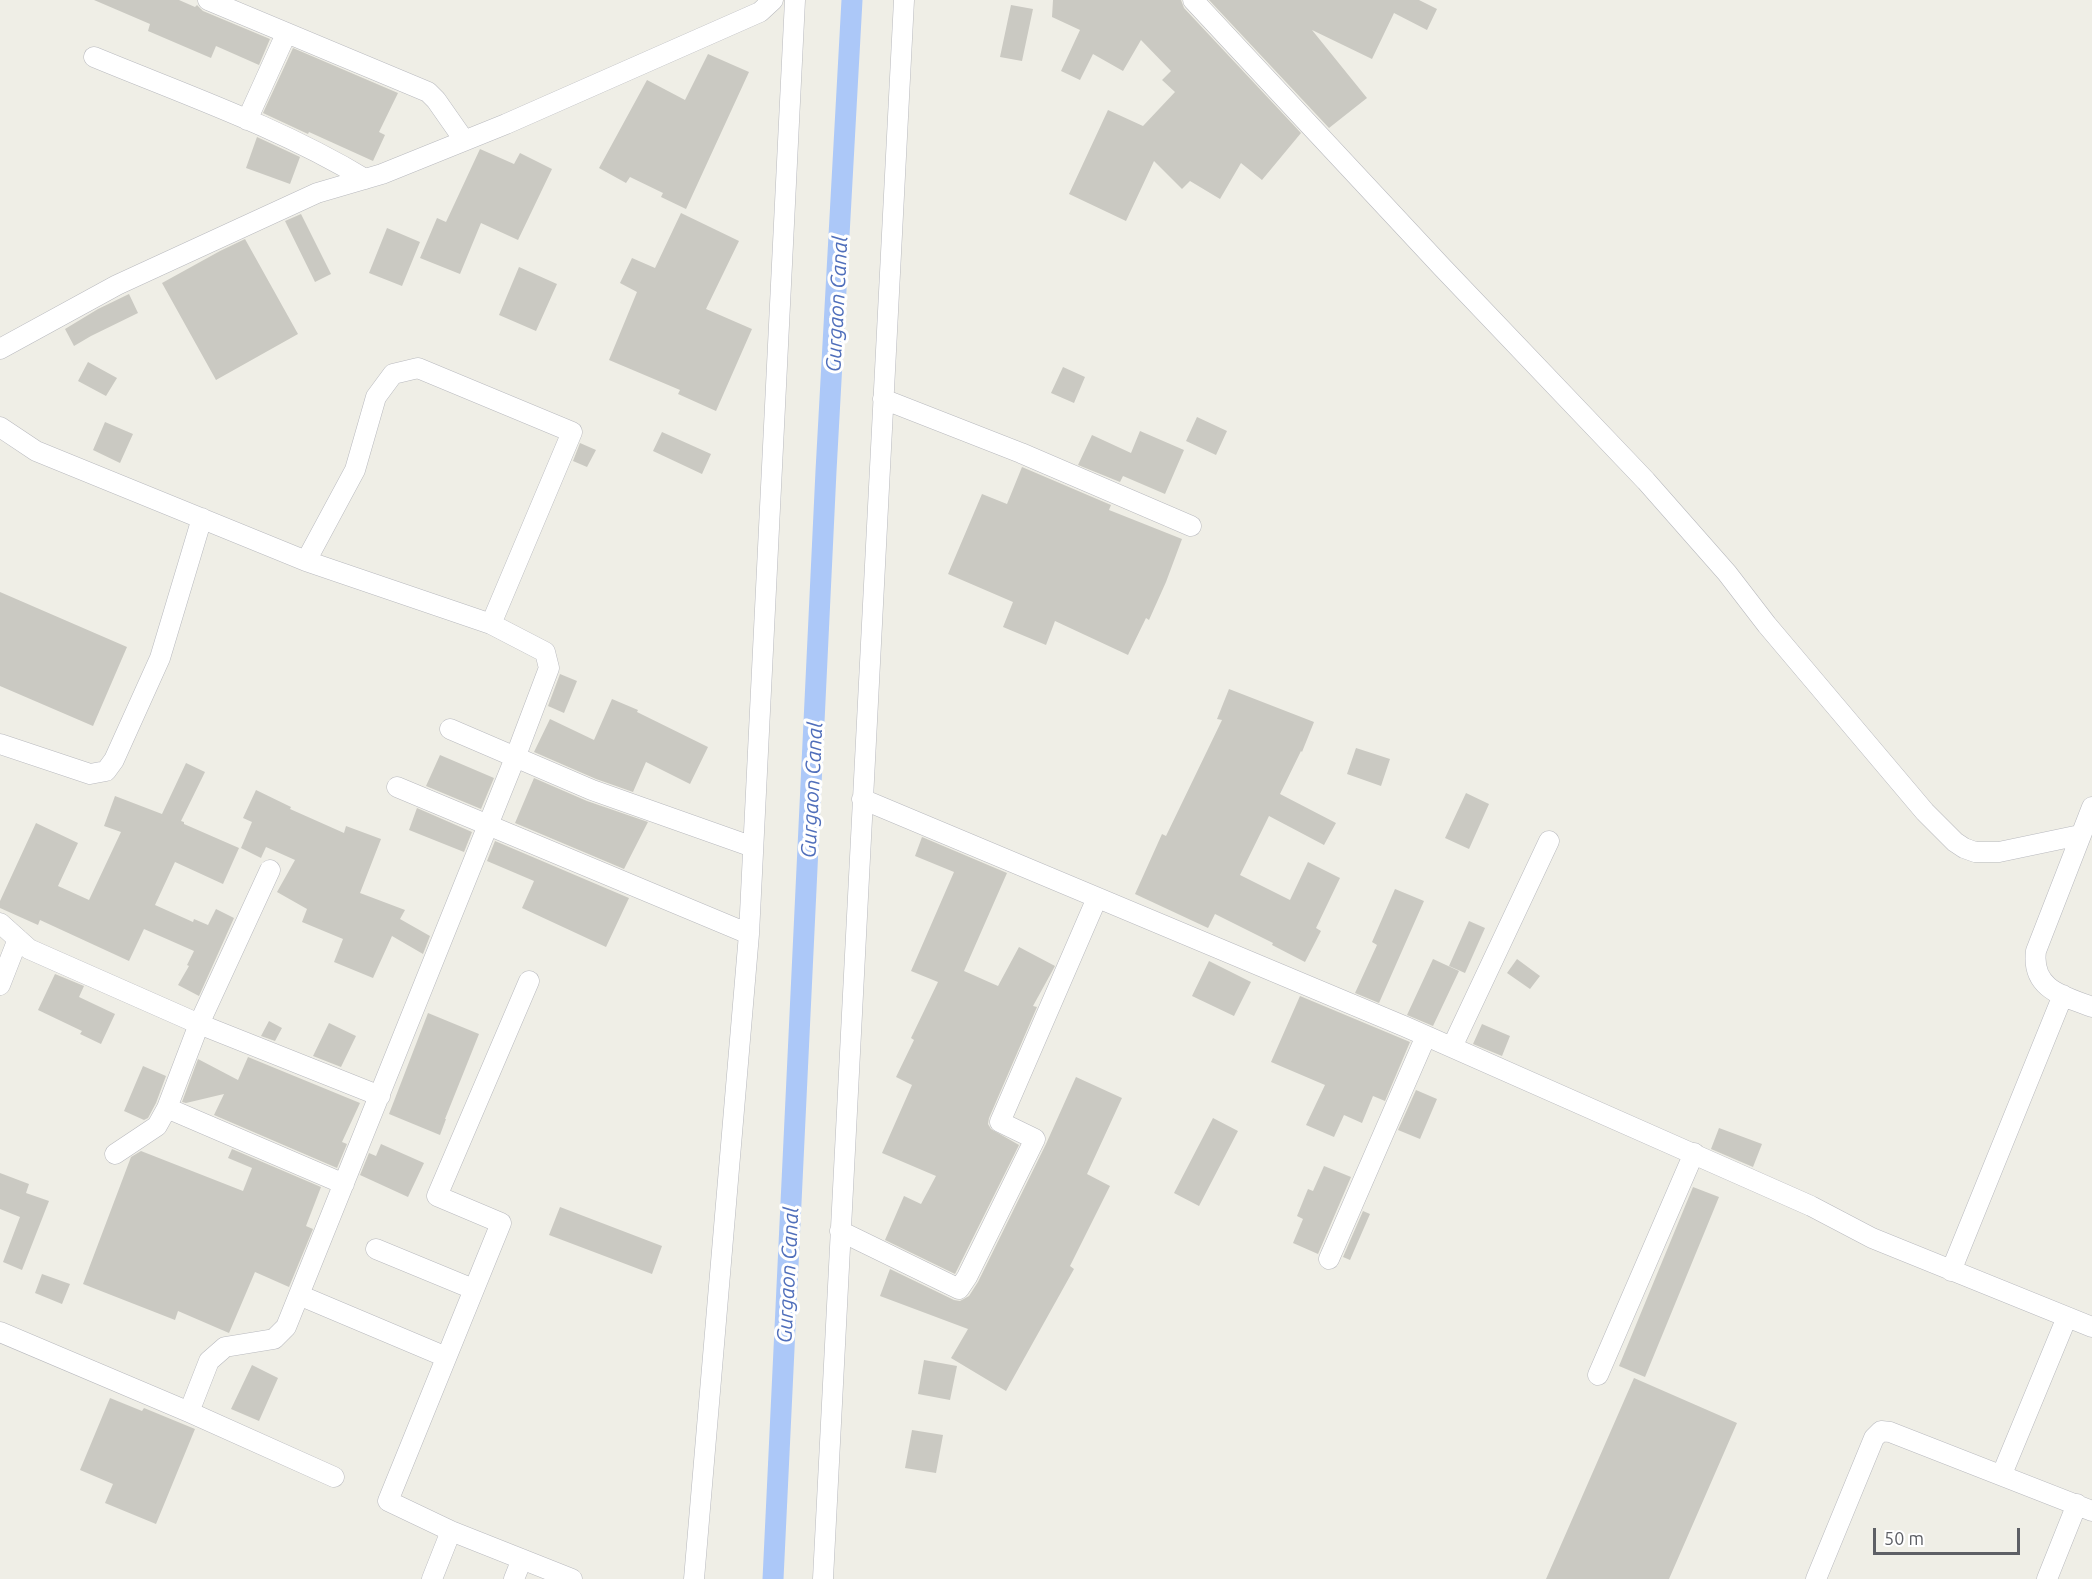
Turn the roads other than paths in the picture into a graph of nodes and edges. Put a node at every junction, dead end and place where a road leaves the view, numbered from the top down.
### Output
1 (208, 0) edge
2 (795, 0) edge
3 (904, 0) edge
4 (1192, 0) edge
5 (764, 4) edge
6 (286, 34) junction
7 (94, 57) dead end
8 (247, 120) junction
9 (464, 140) junction
10 (365, 179) junction
11 (0, 349) edge
12 (883, 399) junction
13 (0, 427) edge
14 (202, 518) junction
15 (1191, 526) dead end
16 (306, 561) junction
17 (491, 624) junction
18 (450, 729) dead end
19 (0, 744) edge
20 (514, 758) junction
21 (397, 787) dead end
22 (862, 799) junction
23 (487, 823) junction
24 (2087, 823) edge
25 (1549, 841) dead end
26 (753, 847) junction
27 (270, 870) dead end
28 (1097, 898) junction
29 (0, 923) edge
30 (749, 934) junction
31 (18, 939) junction
32 (529, 981) dead end
33 (0, 985) edge
34 (2062, 995) junction
35 (2092, 1006) edge
36 (199, 1024) junction
37 (1426, 1036) junction
38 (1452, 1047) junction
39 (380, 1096) junction
40 (167, 1108) junction
41 (1694, 1153) junction
42 (115, 1154) dead end
43 (344, 1184) junction
44 (840, 1231) junction
45 (376, 1249) dead end
46 (1329, 1259) dead end
47 (1951, 1271) junction
48 (473, 1289) junction
49 (299, 1295) junction
50 (2067, 1317) junction
51 (2092, 1327) edge
52 (0, 1332) edge
53 (446, 1357) junction
54 (1598, 1375) dead end
55 (189, 1412) junction
56 (2002, 1474) junction
57 (334, 1478) dead end
58 (2084, 1507) edge
59 (451, 1531) junction
60 (522, 1559) junction
61 (432, 1579) edge
62 (514, 1579) edge
63 (572, 1579) edge
64 (694, 1579) edge
65 (822, 1579) edge
66 (1816, 1579) edge
67 (2047, 1579) edge

1 - 6 street
2 - 26 street
3 - 12 street
4 - 24 street
5 - 9 street
6 - 8 street
6 - 9 street
7 - 8 street
8 - 10 street
9 - 10 street
10 - 11 street
12 - 15 street
12 - 22 street
13 - 14 street
14 - 16 street
14 - 19 street
16 - 17 street
16 - 17 street
17 - 20 street
18 - 20 street
20 - 23 street
20 - 26 street
21 - 23 street
22 - 28 street
22 - 44 street
23 - 30 street
23 - 39 street
24 - 34 street
25 - 38 street
26 - 30 street
27 - 36 street
28 - 37 street
28 - 44 street
29 - 31 street
30 - 64 street
31 - 33 street
31 - 36 street
32 - 48 street
34 - 35 street
34 - 47 street
36 - 39 street
36 - 40 street
37 - 38 street
37 - 46 street
38 - 41 street
39 - 43 street
40 - 42 street
40 - 43 street
41 - 47 street
41 - 54 street
43 - 49 street
44 - 65 street
45 - 48 street
47 - 50 street
48 - 53 street
49 - 53 street
49 - 55 street
50 - 51 street
50 - 56 street
52 - 55 street
53 - 59 street
55 - 57 street
56 - 58 street
56 - 66 street
58 - 67 street
59 - 60 street
59 - 61 street
60 - 62 street
60 - 63 street

